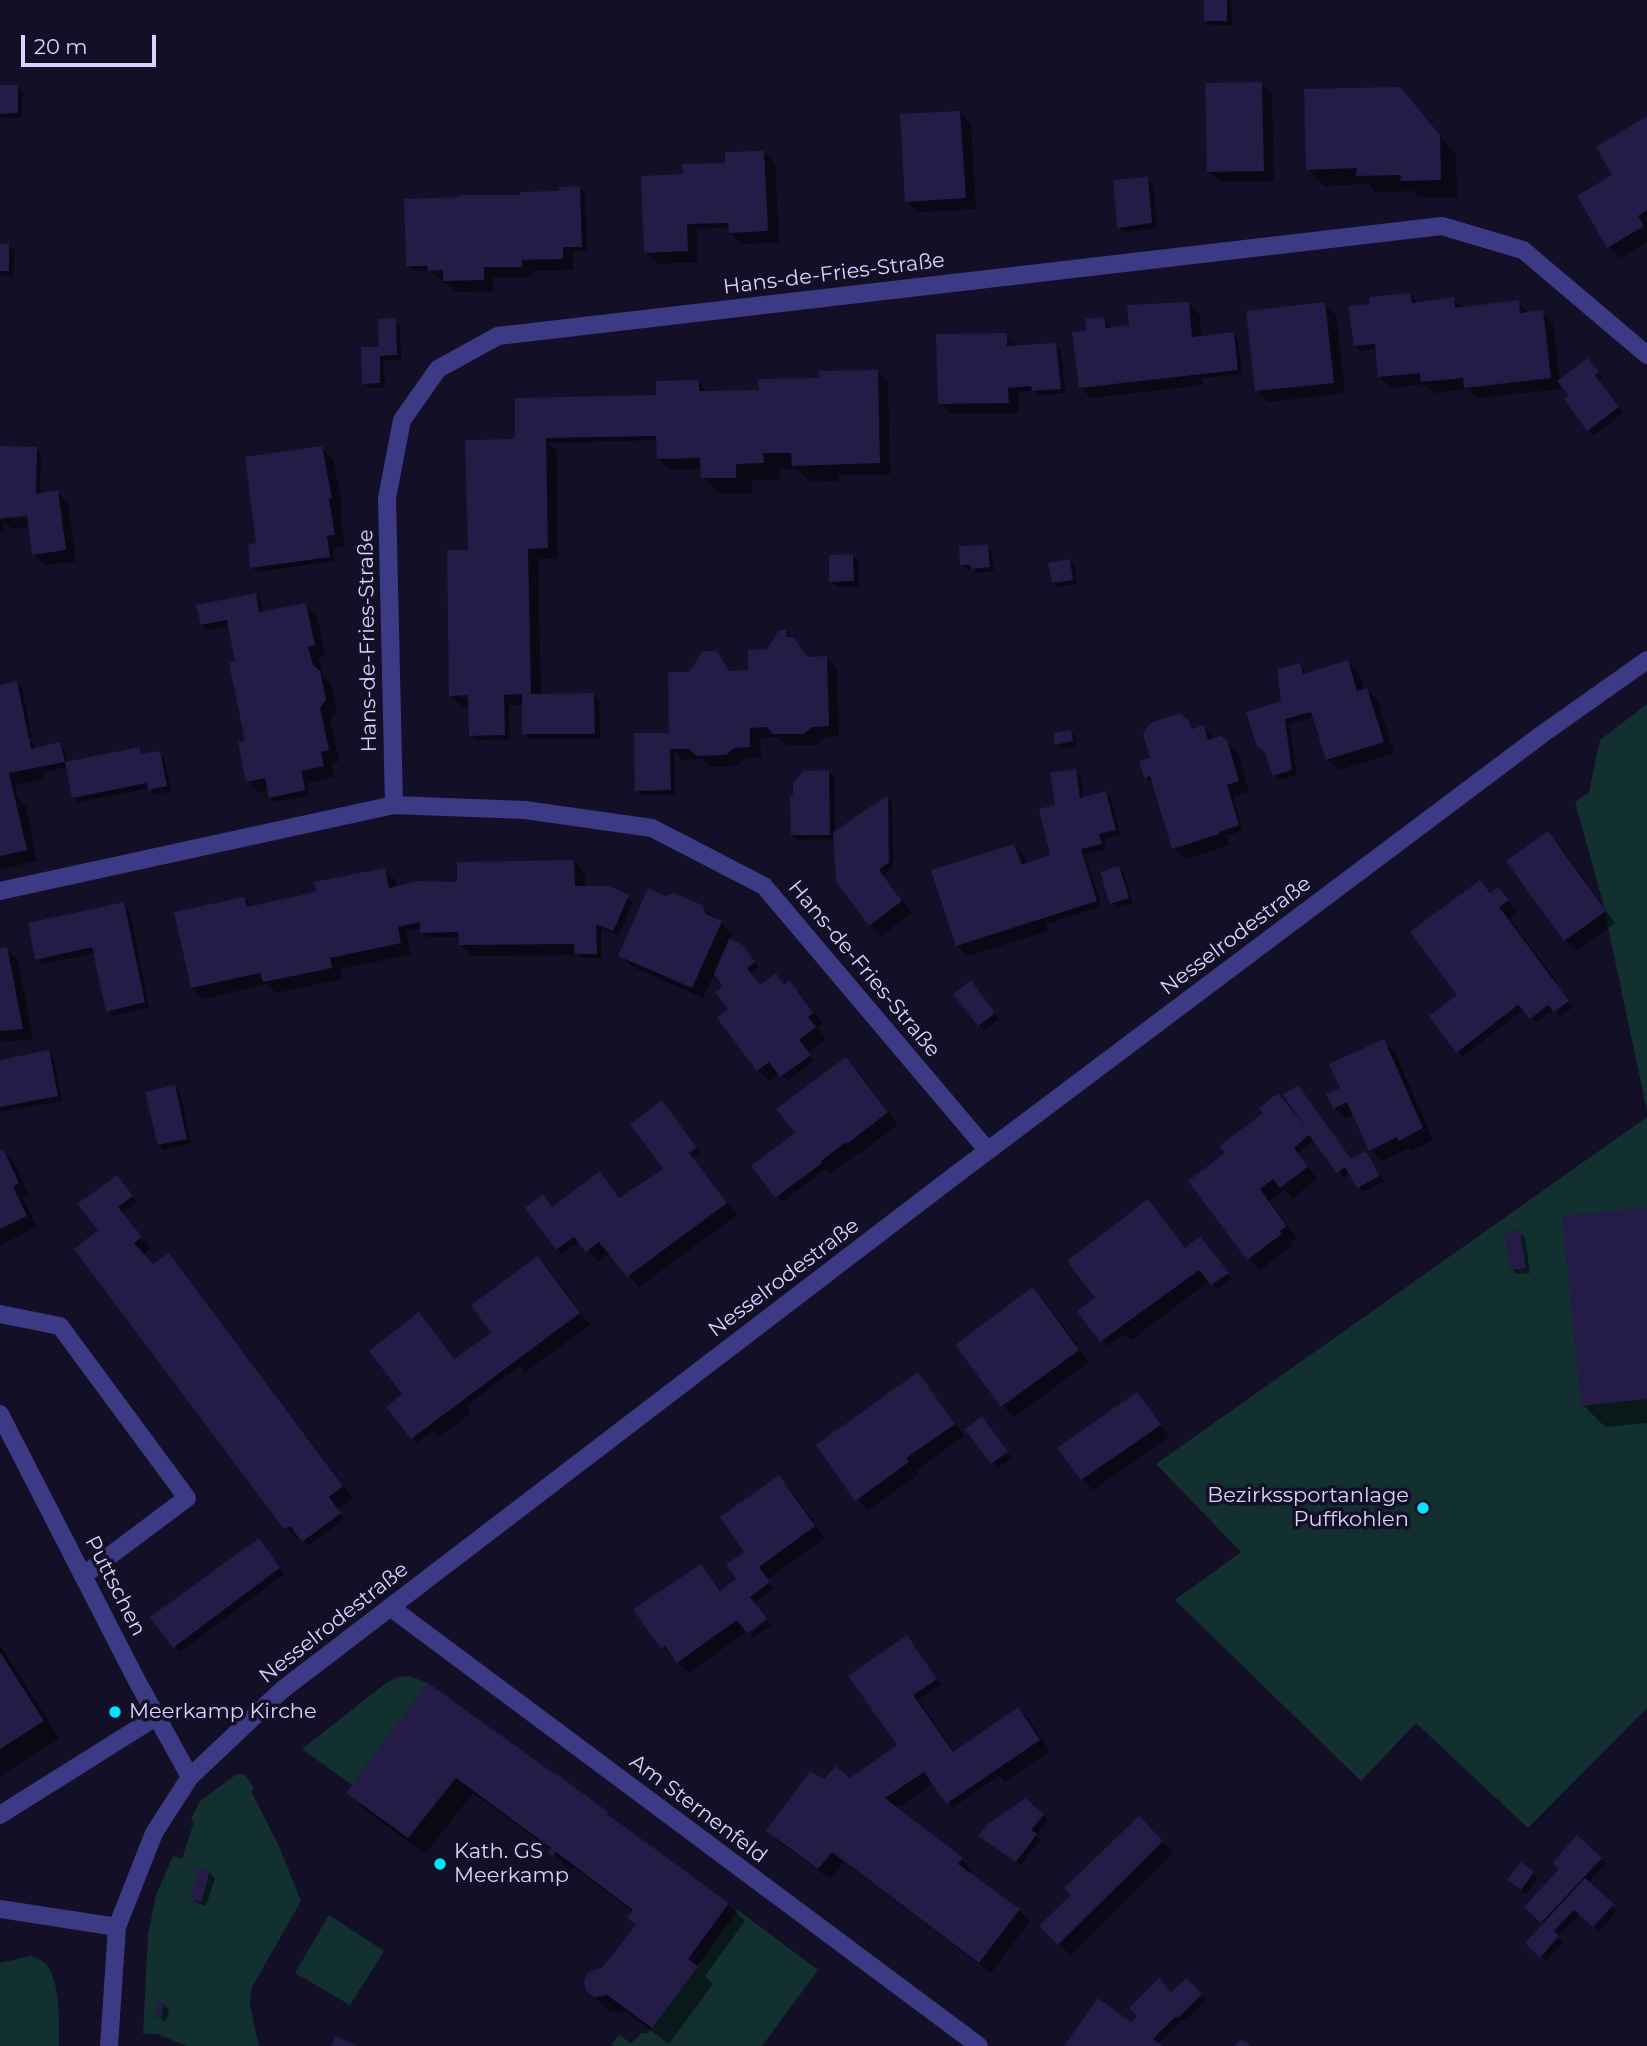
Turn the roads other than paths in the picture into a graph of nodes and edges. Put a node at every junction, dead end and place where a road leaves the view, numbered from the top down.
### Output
1 (1647, 355) edge
2 (1647, 660) edge
3 (394, 804) junction
4 (0, 891) edge
5 (988, 1151) junction
6 (0, 1314) edge
7 (0, 1414) edge
8 (84, 1575) junction
9 (390, 1607) junction
10 (156, 1717) junction
11 (190, 1777) junction
12 (0, 1815) edge
13 (0, 1909) edge
14 (117, 1927) junction
15 (109, 2046) edge
16 (979, 2046) edge

1 - 3 street, Hans-de-Fries-Straße
2 - 5 street, Nesselrodestraße
3 - 4 street, Hans-de-Fries-Straße
3 - 5 street, Hans-de-Fries-Straße
5 - 9 street, Nesselrodestraße
6 - 8 street
7 - 8 street, Puttschen
8 - 10 street, Puttschen
9 - 11 street, Nesselrodestraße
9 - 16 street, Am Sternenfeld
10 - 11 street, Puttschen
10 - 12 street
11 - 14 street, Nesselrodestraße
13 - 14 street
14 - 15 street, Nesselrodestraße

